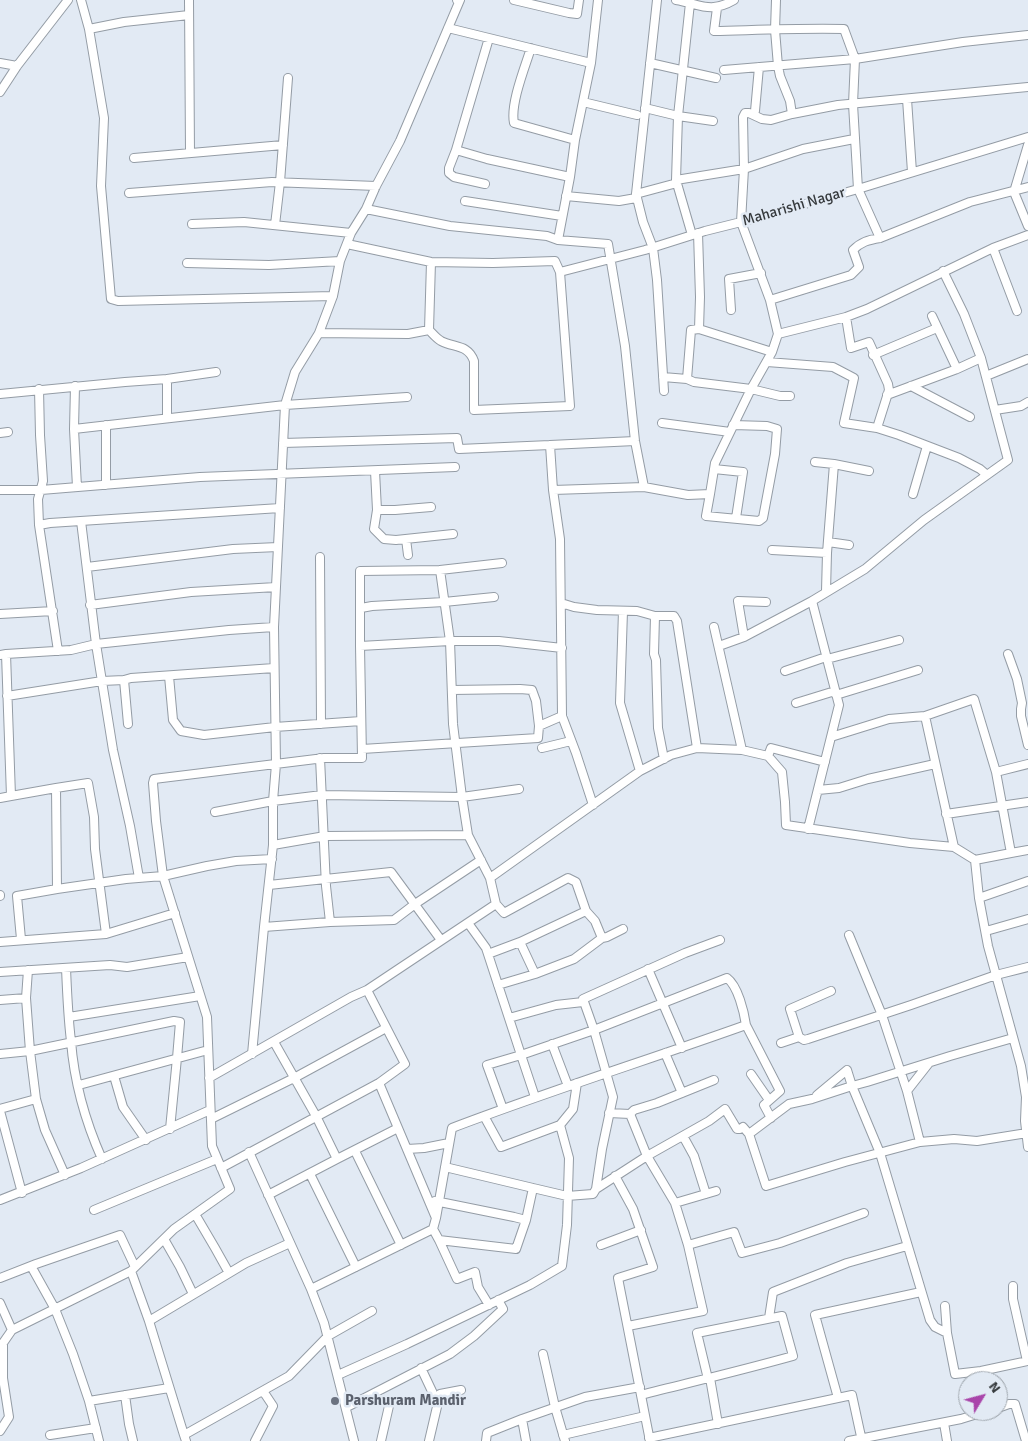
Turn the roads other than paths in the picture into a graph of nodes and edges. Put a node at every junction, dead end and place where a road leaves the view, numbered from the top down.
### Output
1 (68, 0) edge
2 (81, 0) edge
3 (189, 0) edge
4 (456, 0) edge
5 (514, 0) edge
6 (579, 0) edge
7 (598, 0) edge
8 (657, 0) edge
9 (676, 0) edge
10 (734, 0) edge
11 (776, 0) edge
12 (690, 3) junction
13 (717, 8) junction
14 (188, 15) junction
15 (448, 28) junction
16 (89, 30) junction
17 (775, 30) junction
18 (1028, 35) edge
19 (489, 38) junction
20 (531, 48) junction
21 (855, 59) junction
22 (0, 63) edge
23 (591, 63) junction
24 (650, 63) junction
25 (17, 66) junction
26 (778, 66) junction
27 (759, 67) junction
28 (724, 70) dead end
29 (683, 71) junction
30 (288, 78) dead end
31 (716, 78) dead end
32 (1028, 87) edge
33 (0, 92) edge
34 (907, 99) junction
35 (583, 102) junction
36 (853, 104) junction
37 (645, 108) junction
38 (755, 111) dead end
39 (637, 114) dead end
40 (792, 114) junction
41 (678, 116) junction
42 (713, 122) dead end
43 (1028, 136) edge
44 (854, 139) junction
45 (576, 140) junction
46 (283, 145) junction
47 (1028, 145) edge
48 (456, 150) junction
49 (190, 154) junction
50 (134, 158) dead end
51 (744, 169) junction
52 (912, 172) junction
53 (570, 177) junction
54 (280, 182) junction
55 (677, 182) junction
56 (485, 184) dead end
57 (376, 186) junction
58 (1028, 188) edge
59 (858, 189) junction
60 (1014, 192) junction
61 (129, 193) dead end
62 (566, 196) junction
63 (636, 196) junction
64 (465, 201) dead end
65 (366, 209) junction
66 (562, 216) junction
67 (742, 222) junction
68 (192, 224) dead end
69 (275, 225) junction
70 (1028, 226) edge
71 (351, 233) junction
72 (695, 234) junction
73 (1028, 235) edge
74 (880, 238) junction
75 (558, 240) junction
76 (347, 244) junction
77 (653, 248) junction
78 (993, 248) junction
79 (610, 259) junction
80 (340, 261) junction
81 (431, 262) junction
82 (187, 263) dead end
83 (943, 271) junction
84 (560, 272) junction
85 (761, 273) junction
86 (333, 296) junction
87 (770, 300) junction
88 (731, 310) dead end
89 (1017, 311) dead end
90 (846, 316) junction
91 (932, 316) dead end
92 (937, 328) junction
93 (699, 329) junction
94 (429, 330) junction
95 (319, 333) junction
96 (778, 334) junction
97 (772, 352) junction
98 (874, 355) junction
99 (981, 358) junction
100 (1028, 359) edge
101 (766, 362) junction
102 (957, 369) junction
103 (216, 372) dead end
104 (986, 376) junction
105 (663, 377) junction
106 (167, 379) junction
107 (687, 379) junction
108 (76, 386) junction
109 (911, 386) junction
110 (39, 389) junction
111 (752, 389) junction
112 (664, 391) dead end
113 (0, 394) edge
114 (887, 395) junction
115 (790, 396) dead end
116 (407, 398) dead end
117 (1028, 402) edge
118 (285, 405) junction
119 (996, 410) junction
120 (970, 417) dead end
121 (167, 418) junction
122 (662, 423) dead end
123 (106, 425) junction
124 (732, 428) junction
125 (878, 428) junction
126 (74, 429) junction
127 (635, 441) junction
128 (283, 443) junction
129 (550, 445) junction
130 (927, 446) junction
131 (815, 462) dead end
132 (834, 464) junction
133 (455, 466) dead end
134 (714, 469) junction
135 (375, 471) junction
136 (869, 471) dead end
137 (281, 473) junction
138 (987, 475) junction
139 (106, 485) junction
140 (644, 487) junction
141 (77, 488) junction
142 (0, 490) edge
143 (41, 490) junction
144 (553, 490) junction
145 (710, 494) junction
146 (913, 494) dead end
147 (431, 507) dead end
148 (280, 508) junction
149 (377, 510) junction
150 (736, 518) junction
151 (81, 521) junction
152 (39, 525) junction
153 (453, 534) dead end
154 (406, 539) junction
155 (828, 542) junction
156 (849, 545) dead end
157 (278, 547) junction
158 (772, 550) dead end
159 (827, 553) junction
160 (408, 554) dead end
161 (320, 557) dead end
162 (502, 563) dead end
163 (87, 567) junction
164 (440, 570) junction
165 (276, 587) junction
166 (826, 591) junction
167 (494, 597) dead end
168 (812, 600) junction
169 (444, 602) junction
170 (766, 602) dead end
171 (561, 603) junction
172 (90, 605) junction
173 (360, 608) junction
174 (53, 611) junction
175 (622, 611) junction
176 (0, 614) edge
177 (655, 616) junction
178 (714, 627) dead end
179 (274, 628) junction
180 (744, 637) junction
181 (899, 640) dead end
182 (450, 641) junction
183 (96, 644) junction
184 (360, 646) junction
185 (719, 646) junction
186 (562, 648) junction
187 (58, 651) junction
188 (3, 654) edge
189 (1008, 654) dead end
190 (827, 658) junction
191 (274, 668) junction
192 (918, 670) dead end
193 (784, 671) dead end
194 (169, 676) junction
195 (124, 680) junction
196 (102, 681) junction
197 (452, 690) junction
198 (836, 693) junction
199 (7, 696) junction
200 (796, 703) dead end
201 (562, 716) junction
202 (925, 716) junction
203 (361, 720) junction
204 (128, 724) dead end
205 (321, 724) junction
206 (539, 726) junction
207 (275, 727) junction
208 (831, 737) junction
209 (571, 740) junction
210 (456, 743) junction
211 (1028, 746) edge
212 (542, 748) dead end
213 (697, 748) junction
214 (362, 749) junction
215 (742, 750) junction
216 (768, 756) junction
217 (320, 758) junction
218 (664, 759) junction
219 (825, 762) junction
220 (276, 764) junction
221 (935, 764) junction
222 (1028, 764) edge
223 (640, 771) junction
224 (996, 772) junction
225 (56, 788) junction
226 (519, 789) dead end
227 (818, 790) junction
228 (322, 795) junction
229 (11, 796) junction
230 (462, 797) junction
231 (0, 798) edge
232 (273, 801) junction
233 (1028, 802) edge
234 (593, 805) junction
235 (1003, 806) junction
236 (215, 812) dead end
237 (946, 814) junction
238 (808, 829) junction
239 (468, 835) junction
240 (324, 836) junction
241 (273, 845) junction
242 (954, 847) junction
243 (1028, 850) edge
244 (1011, 853) junction
245 (272, 859) junction
246 (481, 860) junction
247 (975, 860) junction
248 (163, 876) junction
249 (139, 878) junction
250 (490, 878) junction
251 (326, 879) junction
252 (1028, 881) edge
253 (100, 883) junction
254 (269, 885) junction
255 (57, 889) junction
256 (979, 898) junction
257 (415, 904) junction
258 (496, 904) junction
259 (586, 911) junction
260 (175, 913) junction
261 (1028, 919) edge
262 (330, 922) junction
263 (468, 923) junction
264 (264, 927) junction
265 (623, 929) dead end
266 (986, 930) junction
267 (106, 934) junction
268 (849, 935) dead end
269 (602, 938) junction
270 (21, 940) junction
271 (441, 940) junction
272 (720, 940) dead end
273 (0, 942) edge
274 (520, 942) junction
275 (488, 954) junction
276 (188, 957) junction
277 (1028, 967) edge
278 (66, 968) junction
279 (648, 969) junction
280 (28, 970) junction
281 (0, 972) edge
282 (534, 974) junction
283 (996, 975) junction
284 (498, 985) junction
285 (367, 990) junction
286 (831, 991) dead end
287 (200, 996) junction
288 (26, 998) junction
289 (0, 1000) edge
290 (583, 1002) junction
291 (663, 1003) junction
292 (882, 1015) junction
293 (69, 1017) junction
294 (509, 1018) junction
295 (746, 1025) junction
296 (386, 1028) junction
297 (594, 1030) junction
298 (799, 1038) junction
299 (1013, 1038) junction
300 (274, 1042) junction
301 (71, 1043) junction
302 (781, 1043) dead end
303 (552, 1044) junction
304 (682, 1048) junction
305 (208, 1050) junction
306 (30, 1051) junction
307 (665, 1053) junction
308 (0, 1054) edge
309 (252, 1054) junction
310 (521, 1055) junction
311 (178, 1058) junction
312 (930, 1062) junction
313 (1024, 1065) edge
314 (900, 1072) junction
315 (607, 1073) junction
316 (751, 1074) dead end
317 (114, 1076) junction
318 (209, 1078) junction
319 (294, 1078) junction
320 (714, 1080) dead end
321 (379, 1083) junction
322 (577, 1083) junction
323 (78, 1085) junction
324 (568, 1086) junction
325 (852, 1086) junction
326 (907, 1092) junction
327 (682, 1093) junction
328 (535, 1097) junction
329 (36, 1099) junction
330 (812, 1099) junction
331 (769, 1100) junction
332 (503, 1108) junction
333 (0, 1110) edge
334 (210, 1110) junction
335 (1027, 1111) edge
336 (609, 1112) junction
337 (630, 1114) junction
338 (316, 1116) junction
339 (484, 1116) junction
340 (771, 1118) junction
341 (211, 1119) junction
342 (560, 1125) junction
343 (398, 1128) junction
344 (170, 1129) junction
345 (1026, 1133) junction
346 (749, 1134) junction
347 (683, 1136) junction
348 (146, 1140) junction
349 (920, 1142) junction
350 (449, 1143) junction
351 (1028, 1147) edge
352 (407, 1149) junction
353 (355, 1151) junction
354 (249, 1152) junction
355 (880, 1153) junction
356 (647, 1156) junction
357 (102, 1159) junction
358 (217, 1159) junction
359 (338, 1159) junction
360 (445, 1167) junction
361 (221, 1168) junction
362 (310, 1174) junction
363 (65, 1175) junction
364 (615, 1176) junction
365 (533, 1188) junction
366 (596, 1188) junction
367 (716, 1191) dead end
368 (22, 1193) junction
369 (706, 1194) junction
370 (268, 1195) junction
371 (567, 1196) junction
372 (427, 1198) junction
373 (0, 1200) edge
374 (438, 1202) junction
375 (676, 1203) junction
376 (94, 1210) dead end
377 (864, 1213) dead end
378 (195, 1214) junction
379 (436, 1218) junction
380 (526, 1220) junction
381 (433, 1229) junction
382 (641, 1230) junction
383 (164, 1239) junction
384 (439, 1240) junction
385 (290, 1243) junction
386 (401, 1245) junction
387 (601, 1245) dead end
388 (688, 1245) junction
389 (907, 1246) junction
390 (31, 1266) junction
391 (356, 1267) junction
392 (133, 1269) junction
393 (228, 1273) junction
394 (0, 1278) edge
395 (1012, 1286) dead end
396 (311, 1290) junction
397 (921, 1292) junction
398 (193, 1294) junction
399 (498, 1300) junction
400 (0, 1303) edge
401 (489, 1304) junction
402 (946, 1306) dead end
403 (55, 1308) junction
404 (372, 1311) dead end
405 (769, 1318) junction
406 (149, 1321) junction
407 (628, 1326) junction
408 (12, 1330) junction
409 (947, 1333) junction
410 (328, 1336) junction
411 (1, 1342) edge
412 (542, 1354) dead end
413 (1027, 1361) edge
414 (421, 1368) junction
415 (338, 1375) junction
416 (709, 1378) junction
417 (169, 1388) junction
418 (461, 1390) dead end
419 (263, 1391) junction
420 (641, 1391) junction
421 (126, 1395) junction
422 (838, 1398) junction
423 (89, 1401) junction
424 (438, 1404) junction
425 (1008, 1404) edge
426 (389, 1406) dead end
427 (347, 1407) junction
428 (555, 1408) junction
429 (645, 1416) junction
430 (522, 1419) junction
431 (958, 1420) edge
432 (944, 1423) junction
433 (718, 1424) junction
434 (96, 1428) junction
435 (0, 1431) edge
436 (50, 1435) dead end
437 (185, 1438) edge
438 (564, 1438) edge
439 (1026, 1439) edge
440 (649, 1440) edge
441 (862, 1440) edge
442 (99, 1441) edge
443 (133, 1441) edge
444 (255, 1441) edge
445 (354, 1441) edge
446 (382, 1441) edge
447 (430, 1441) edge
448 (486, 1441) edge
449 (526, 1441) edge
450 (849, 1441) edge
451 (947, 1441) edge

1 - 25 street
2 - 16 street
3 - 14 street
4 - 15 street
5 - 6 street
7 - 23 street
8 - 24 street
9 - 12 street
10 - 13 street
11 - 17 street
12 - 13 street
12 - 29 street
13 - 17 street
14 - 16 street
14 - 49 street
15 - 19 street
15 - 57 street
16 - 86 street
17 - 21 street
17 - 26 street
18 - 21 street
19 - 20 street
19 - 48 street
20 - 23 street
20 - 45 street
21 - 26 street
21 - 36 street
22 - 25 street
23 - 35 street
24 - 29 street
24 - 37 street
25 - 33 street
26 - 27 street
26 - 40 street
27 - 28 street
27 - 38 street
29 - 31 street
29 - 41 street
30 - 46 street
32 - 34 street
34 - 36 street
34 - 52 street
35 - 39 street
35 - 45 street
36 - 40 street
36 - 44 street
37 - 41 street
37 - 63 street
40 - 51 street
41 - 42 street
41 - 55 street
43 - 52 street, Maharishi Nagar
44 - 51 street
44 - 59 street
45 - 53 street
46 - 49 street
46 - 54 street
47 - 60 street
48 - 53 street
48 - 56 street
49 - 50 street
51 - 55 street
51 - 67 street
52 - 59 street, Maharishi Nagar
53 - 62 street
54 - 57 street
54 - 61 street
54 - 69 street
55 - 63 street
55 - 72 street
57 - 65 street
58 - 60 street
59 - 67 street, Maharishi Nagar
59 - 74 street
60 - 70 street
60 - 74 street
62 - 63 street
62 - 66 street
63 - 77 street
64 - 66 street
65 - 71 street
65 - 75 street
66 - 75 street
67 - 72 street, Maharishi Nagar
67 - 85 street
68 - 69 street
69 - 71 street
71 - 76 street
72 - 77 street, Maharishi Nagar
72 - 93 street
73 - 78 street
74 - 87 street
75 - 79 street
76 - 80 street
76 - 81 street
77 - 79 street, Maharishi Nagar
77 - 105 street
78 - 83 street
78 - 89 street
79 - 84 street, Maharishi Nagar
79 - 127 street
80 - 82 street
80 - 86 street
81 - 84 street
81 - 94 street
83 - 90 street
83 - 99 street
84 - 94 street
85 - 87 street
85 - 88 street
86 - 95 street
87 - 96 street
90 - 96 street
90 - 98 street
91 - 92 street
92 - 98 street
92 - 102 street
93 - 97 street
93 - 107 street
94 - 95 street
95 - 118 street
96 - 97 street
97 - 101 street
98 - 114 street
99 - 102 street
99 - 104 street
100 - 104 street
101 - 111 street
101 - 125 street
102 - 109 street
103 - 106 street
104 - 119 street
105 - 107 street
105 - 112 street
106 - 108 street
106 - 121 street
107 - 111 street
108 - 110 street
108 - 126 street
109 - 114 street
109 - 120 street
110 - 113 street
110 - 143 street
111 - 115 street
111 - 124 street
114 - 125 street
116 - 118 street
117 - 119 street
118 - 121 street
118 - 128 street
119 - 138 street
121 - 123 street
122 - 124 street
123 - 126 street
123 - 139 street
124 - 134 street
124 - 150 street
125 - 130 street
126 - 141 street
127 - 129 street
127 - 140 street
128 - 129 street
128 - 137 street
129 - 144 street
130 - 138 street
130 - 146 street
131 - 132 street
132 - 136 street
132 - 155 street
133 - 135 street
134 - 145 street
134 - 150 street
135 - 137 street
135 - 149 street
137 - 139 street
137 - 148 street
138 - 166 street
139 - 141 street
140 - 144 street
140 - 145 street
141 - 143 street
142 - 143 street
143 - 152 street
144 - 171 street
145 - 150 street
147 - 149 street
148 - 151 street
148 - 157 street
149 - 154 street
151 - 152 street
151 - 163 street
152 - 174 street
153 - 154 street
154 - 160 street
155 - 156 street
155 - 159 street
157 - 163 street
157 - 165 street
158 - 159 street
159 - 166 street
161 - 205 street
162 - 164 street
163 - 172 street
164 - 169 street
164 - 173 street
165 - 172 street
165 - 179 street
166 - 168 street
167 - 169 street
168 - 180 street
168 - 190 street
169 - 173 street
169 - 182 street
170 - 180 street
171 - 175 street
171 - 186 street
172 - 183 street
173 - 184 street
174 - 176 street
174 - 187 street
175 - 177 street
175 - 223 street
177 - 213 street
177 - 218 street
178 - 185 street
179 - 183 street
179 - 191 street
180 - 185 street
181 - 190 street
182 - 184 street
182 - 186 street
182 - 197 street
183 - 187 street
183 - 196 street
184 - 203 street
185 - 215 street
186 - 201 street
187 - 188 street
188 - 199 street
189 - 211 street
190 - 193 street
190 - 198 street
191 - 194 street
191 - 207 street
192 - 198 street
194 - 195 street
194 - 207 street
195 - 196 street
195 - 204 street
196 - 199 street
196 - 249 street
197 - 206 street
197 - 210 street
198 - 200 street
198 - 208 street
199 - 229 street
201 - 206 street
201 - 209 street
202 - 208 street
202 - 221 street
202 - 224 street
203 - 205 street
203 - 214 street
205 - 207 street
206 - 210 street
207 - 220 street
208 - 219 street
209 - 212 street
209 - 234 street
210 - 214 street
210 - 230 street
213 - 215 street
213 - 218 street
214 - 217 street
215 - 216 street
216 - 219 street
216 - 238 street
217 - 220 street
217 - 228 street
218 - 223 street
219 - 227 street
220 - 232 street
220 - 248 street
221 - 227 street
221 - 237 street
222 - 224 street
223 - 234 street
224 - 235 street
225 - 229 street
225 - 253 street
225 - 255 street
226 - 230 street
227 - 238 street
228 - 230 street
228 - 232 street
228 - 240 street
229 - 231 street
230 - 239 street
232 - 236 street
232 - 241 street
233 - 235 street
234 - 250 street
235 - 237 street
235 - 244 street
237 - 242 street
238 - 242 street
239 - 240 street
239 - 246 street
240 - 241 street
240 - 251 street
241 - 245 street
242 - 247 street
243 - 244 street
244 - 247 street
245 - 248 street
245 - 254 street
246 - 250 street
246 - 257 street
247 - 256 street
248 - 249 street
248 - 260 street
249 - 253 street
250 - 258 street
251 - 254 street
251 - 257 street
251 - 262 street
252 - 256 street
253 - 255 street
253 - 267 street
254 - 264 street
255 - 270 street
256 - 266 street
257 - 262 street
257 - 271 street
258 - 259 street
258 - 263 street
259 - 269 street
259 - 274 street
260 - 267 street
260 - 276 street
261 - 266 street
262 - 264 street
263 - 271 street
263 - 275 street
264 - 309 street
265 - 269 street
266 - 283 street
267 - 270 street
268 - 292 street
269 - 282 street
270 - 273 street
271 - 285 street
272 - 279 street
274 - 275 street
274 - 282 street
275 - 284 street
276 - 278 street
276 - 287 street
277 - 283 street
278 - 280 street
278 - 293 street
279 - 290 street
279 - 291 street
280 - 281 street
280 - 288 street
282 - 284 street
283 - 292 street
283 - 299 street
284 - 294 street
285 - 296 street
285 - 300 street
286 - 298 street
287 - 293 street
287 - 305 street
288 - 289 street
288 - 306 street
290 - 294 street
290 - 297 street
291 - 295 street
291 - 297 street
291 - 304 street
292 - 298 street
292 - 314 street
293 - 301 street
294 - 310 street
295 - 304 street
295 - 331 street
296 - 319 street
296 - 321 street
297 - 303 street
297 - 315 street
298 - 302 street
299 - 312 street
299 - 313 street
300 - 309 street
300 - 319 street
301 - 306 street
301 - 311 street
301 - 323 street
303 - 310 street
303 - 324 street
304 - 307 street
305 - 311 street
305 - 318 street
306 - 308 street
306 - 329 street
307 - 315 street
307 - 327 street
309 - 318 street
310 - 328 street
310 - 332 street
311 - 317 street
311 - 344 street
312 - 314 street
312 - 326 street
313 - 335 street
314 - 325 street
314 - 326 street
315 - 322 street
315 - 336 street
316 - 331 street
317 - 323 street
317 - 348 street
318 - 334 street
319 - 338 street
319 - 341 street
320 - 327 street
321 - 338 street
321 - 343 street
322 - 324 street
322 - 342 street
323 - 357 street
324 - 328 street
325 - 330 street
325 - 330 street
325 - 355 street
326 - 349 street
327 - 337 street
328 - 332 street
329 - 333 street
329 - 363 street
330 - 340 street
331 - 340 street
332 - 339 street
333 - 368 street
334 - 341 street
334 - 344 street
335 - 345 street
336 - 337 street
336 - 366 street
337 - 356 street
338 - 354 street
338 - 359 street
339 - 342 street
339 - 350 street
340 - 346 street
341 - 358 street
342 - 371 street
343 - 352 street
343 - 353 street
344 - 348 street
345 - 349 street
345 - 351 street
346 - 347 street
346 - 355 street
347 - 356 street
347 - 369 street
348 - 357 street
349 - 355 street
350 - 352 street
350 - 360 street
352 - 372 street
353 - 359 street
353 - 386 street
354 - 361 street
354 - 370 street
355 - 389 street
356 - 364 street
356 - 375 street
357 - 363 street
358 - 361 street
358 - 376 street
359 - 362 street
360 - 365 street
360 - 374 street
361 - 378 street
362 - 370 street
362 - 391 street
363 - 368 street
364 - 366 street
364 - 382 street
365 - 371 street
365 - 380 street
366 - 371 street
367 - 369 street
368 - 373 street
369 - 375 street
370 - 385 street
371 - 399 street
372 - 374 street
372 - 379 street
374 - 379 street
374 - 380 street
375 - 388 street
377 - 388 street
378 - 383 street
378 - 393 street
379 - 381 street
380 - 384 street
381 - 384 street
381 - 386 street
382 - 387 street
382 - 407 street
383 - 392 street
383 - 398 street
384 - 401 street
385 - 393 street
385 - 396 street
386 - 391 street
388 - 407 street
389 - 397 street
389 - 405 street
390 - 392 street
390 - 394 street
390 - 403 street
391 - 396 street
392 - 403 street
392 - 406 street
393 - 398 street
395 - 413 street
396 - 410 street
397 - 409 street
397 - 422 street
398 - 406 street
399 - 401 street
399 - 414 street
400 - 408 street
401 - 415 street
402 - 409 street
403 - 408 street
403 - 423 street
404 - 410 street
405 - 416 street
405 - 416 street
406 - 417 street
407 - 420 street
408 - 411 street
409 - 413 street
410 - 415 street
410 - 419 street
411 - 435 street
412 - 428 street
414 - 424 street
414 - 427 street
415 - 427 street
416 - 420 street
416 - 433 street
417 - 421 street
417 - 437 street
418 - 424 street
419 - 437 street
419 - 444 street
420 - 428 street
420 - 429 street
421 - 423 street
421 - 443 street
422 - 433 street
422 - 441 street
423 - 434 street
424 - 447 street
425 - 439 street
426 - 446 street
427 - 445 street
428 - 430 street
428 - 438 street
429 - 438 street
429 - 440 street
430 - 448 street
430 - 449 street
431 - 432 street
432 - 441 street
432 - 451 street
433 - 440 street
434 - 436 street
434 - 442 street
441 - 450 street

